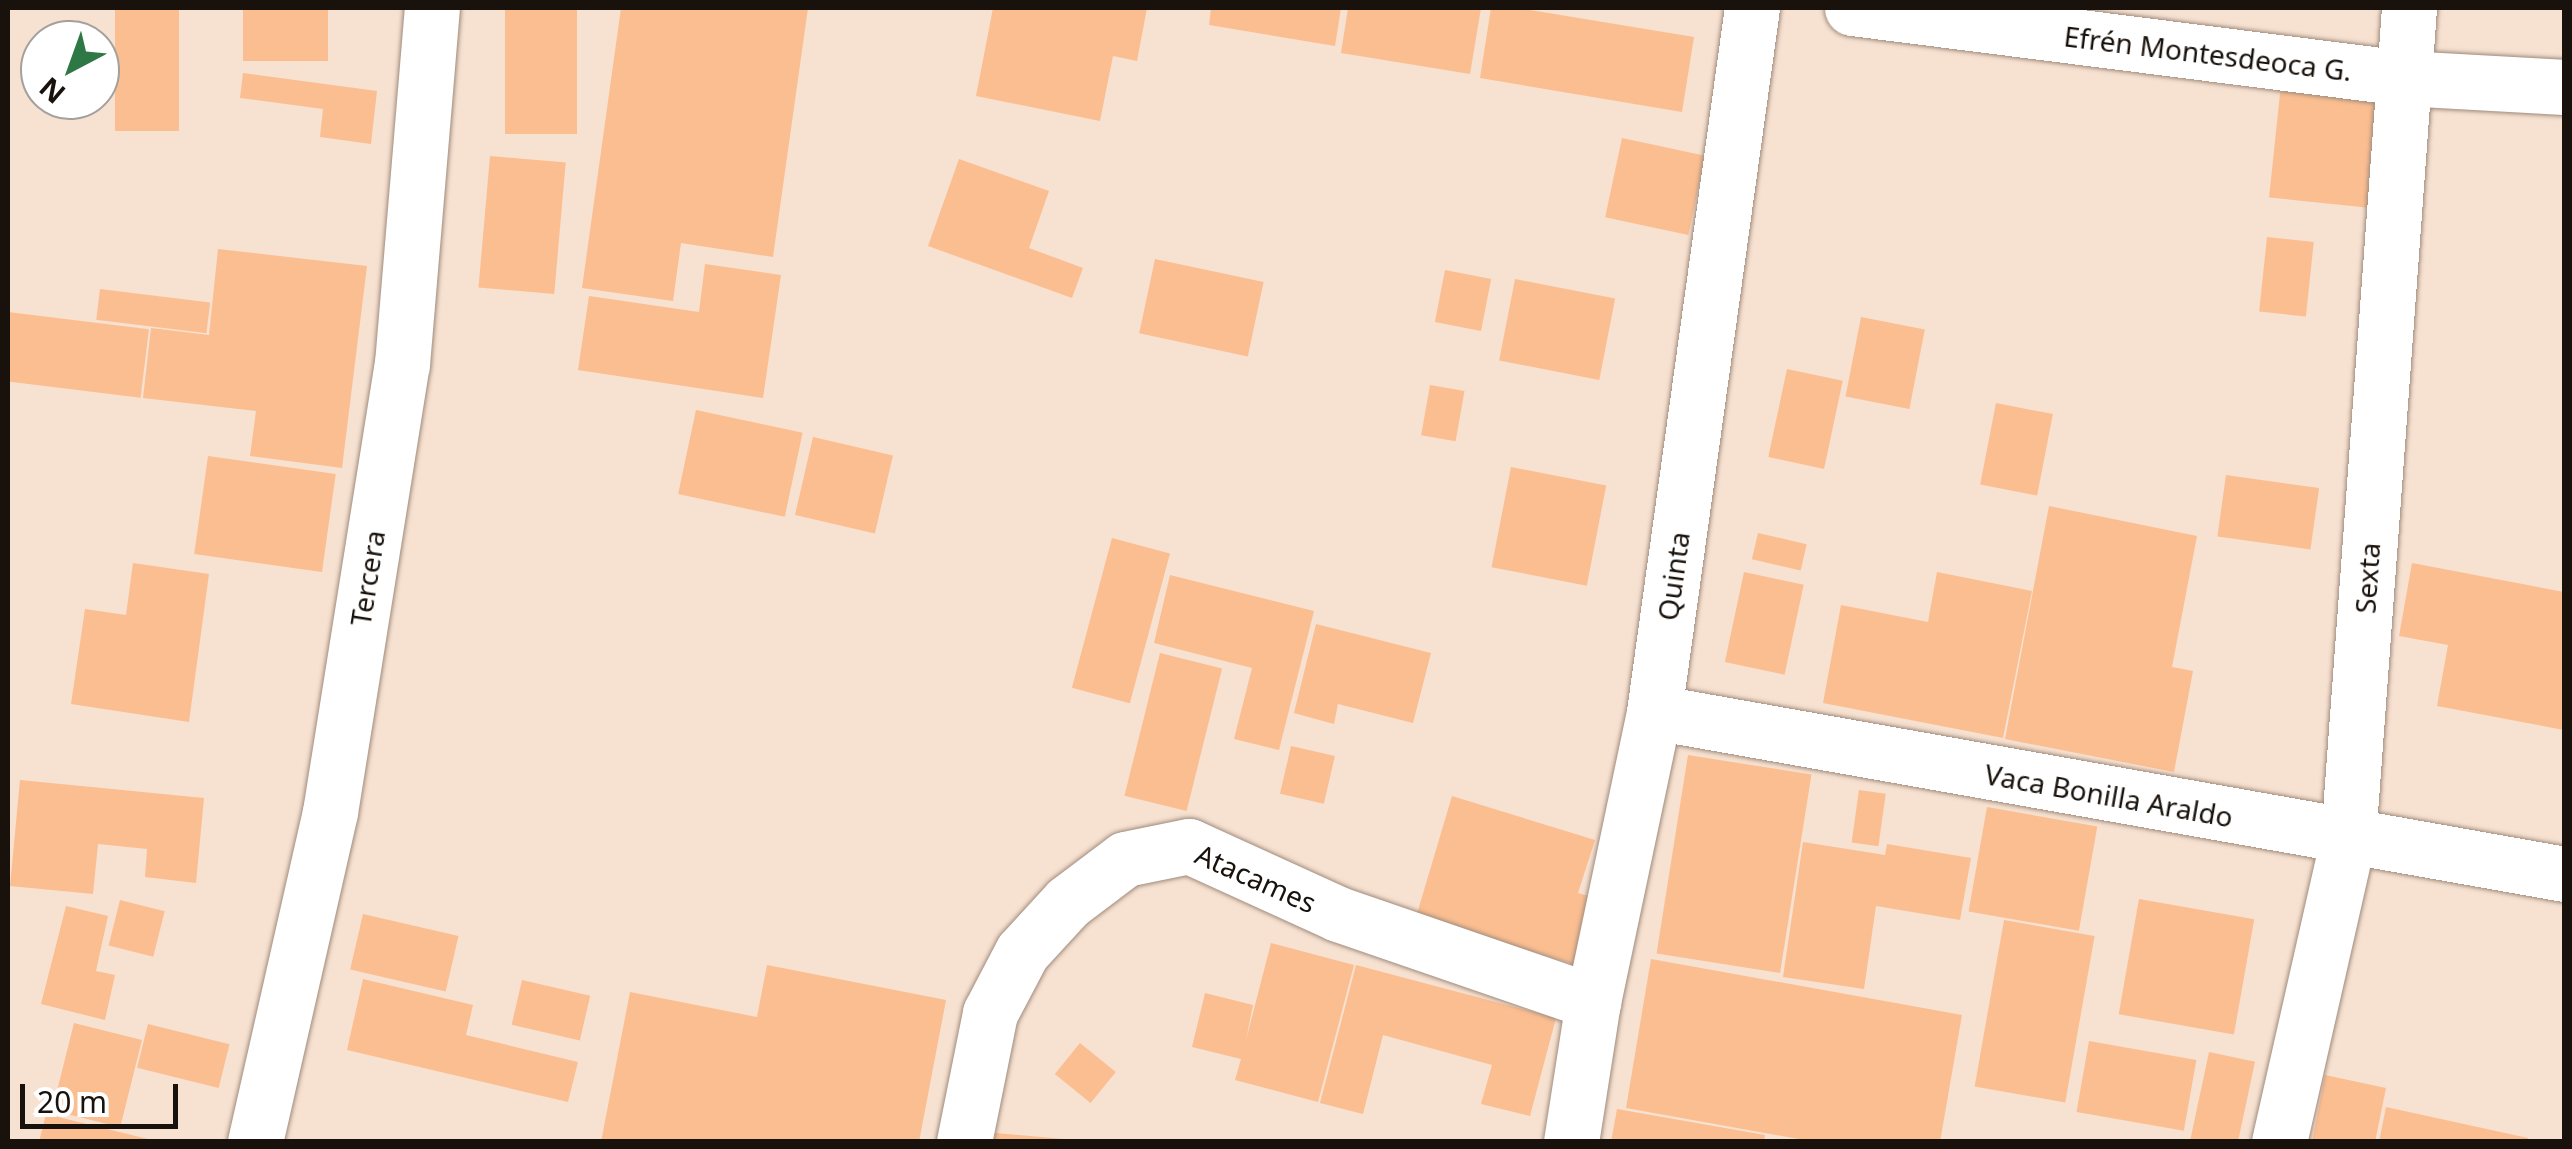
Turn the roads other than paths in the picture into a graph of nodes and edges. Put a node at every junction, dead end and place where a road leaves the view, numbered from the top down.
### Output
1 (432, 8) edge
2 (1752, 8) edge
3 (1852, 8) edge
4 (2409, 8) edge
5 (2404, 78) junction
6 (2564, 87) edge
7 (1654, 712) junction
8 (2348, 839) junction
9 (2564, 874) edge
10 (1593, 1002) junction
11 (255, 1142) edge
12 (964, 1142) edge
13 (1570, 1142) edge
14 (2280, 1142) edge

1 - 11 street, Tercera
2 - 7 street, Quinta
3 - 5 street, Efrén Montesdeoca G.
4 - 5 street, Sexta
5 - 6 street, Efrén Montesdeoca G.
5 - 8 street, Sexta
7 - 8 street, Vaca Bonilla Araldo
7 - 10 street, Quinta
8 - 9 street, Vaca Bonilla Araldo
8 - 14 street, Sexta
10 - 12 street, Atacames
10 - 13 street, Quinta

